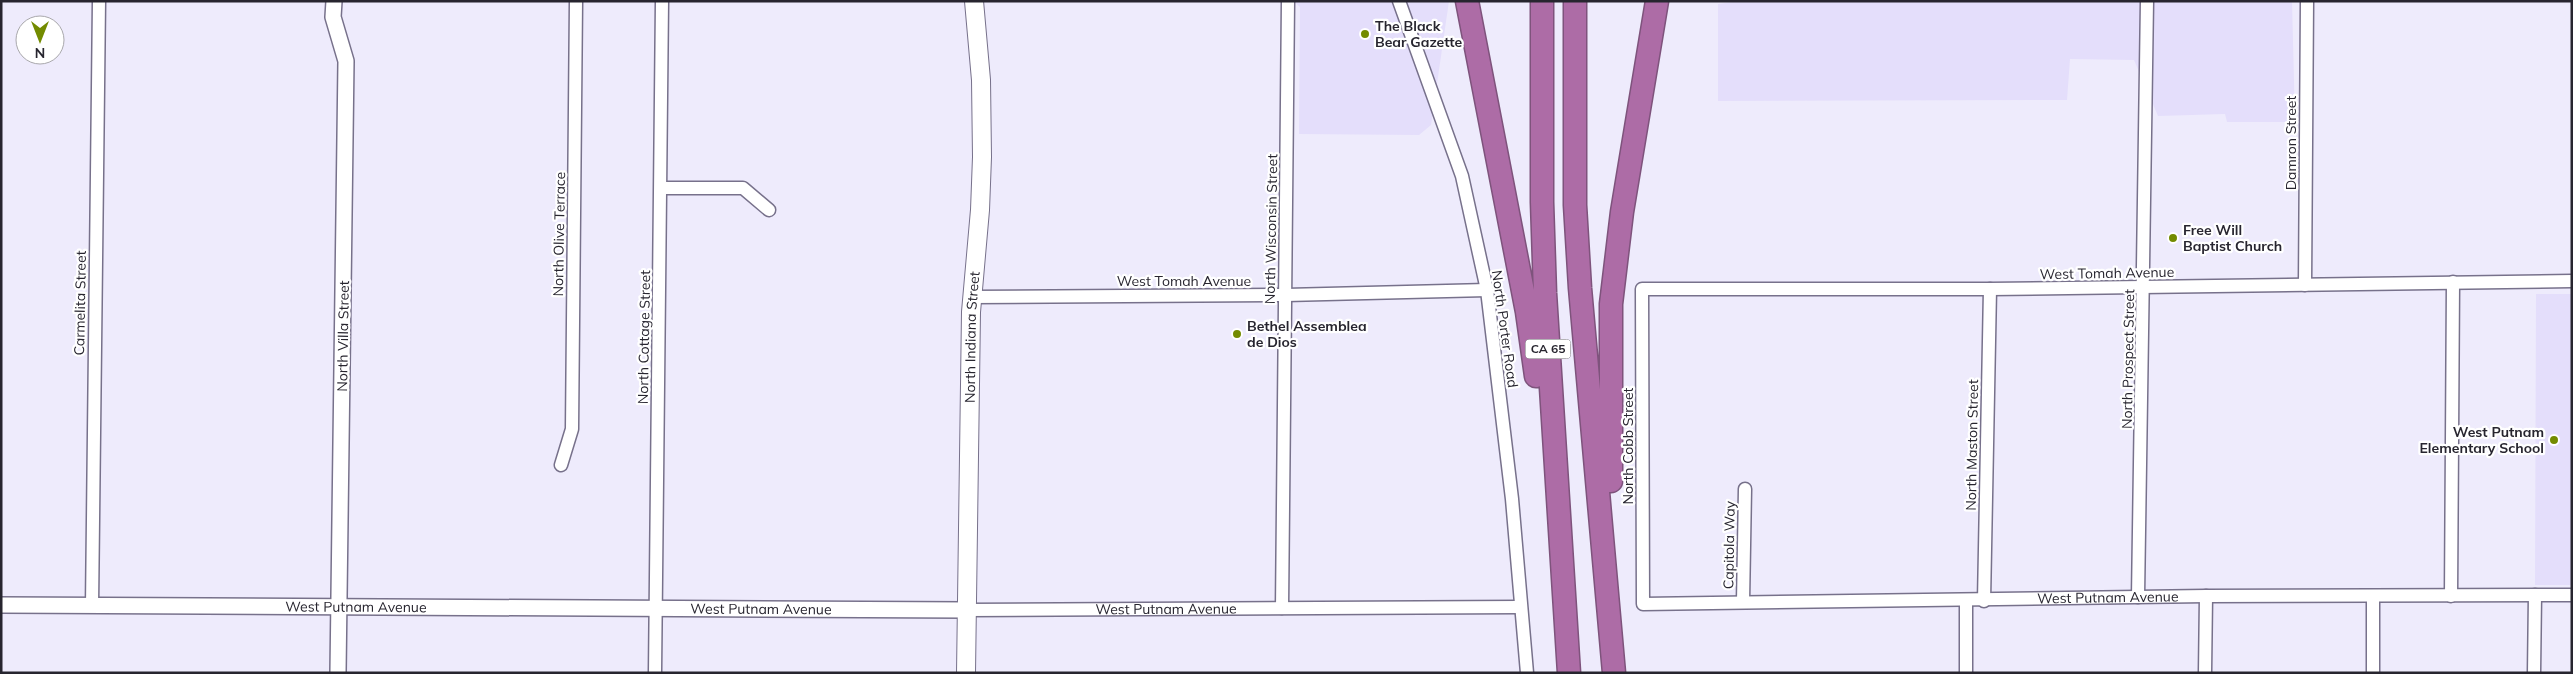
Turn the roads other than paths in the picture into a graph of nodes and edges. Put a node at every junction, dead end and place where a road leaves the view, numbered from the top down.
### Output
1 (99, 1) edge
2 (334, 1) edge
3 (576, 1) edge
4 (662, 1) edge
5 (974, 1) edge
6 (1288, 1) edge
7 (1399, 1) edge
8 (1466, 1) edge
9 (1542, 1) edge
10 (1657, 1) edge
11 (2147, 1) edge
12 (2307, 1) edge
13 (1575, 12) edge
14 (661, 188) junction
15 (769, 210) dead end
16 (2572, 281) edge
17 (2453, 282) junction
18 (2305, 285) junction
19 (2144, 287) junction
20 (1642, 289) joint
21 (1990, 289) junction
22 (1487, 290) junction
23 (1286, 295) junction
24 (972, 297) junction
25 (561, 464) dead end
26 (1746, 489) dead end
27 (2535, 595) junction
28 (2572, 595) edge
29 (2206, 596) junction
30 (2373, 596) junction
31 (2451, 596) junction
32 (2138, 597) junction
33 (1966, 601) junction
34 (1984, 601) junction
35 (1743, 602) junction
36 (1643, 604) joint
37 (1, 605) edge
38 (92, 606) junction
39 (1520, 607) junction
40 (1282, 608) junction
41 (338, 609) junction
42 (655, 610) junction
43 (967, 610) junction
44 (1610, 617) junction
45 (1566, 628) junction
46 (338, 673) edge
47 (655, 673) edge
48 (966, 673) edge
49 (1527, 673) edge
50 (1569, 673) edge
51 (1614, 673) edge
52 (1966, 673) edge
53 (2206, 673) edge
54 (2373, 673) edge
55 (2534, 673) edge

1 - 38 street, Carmelita Street
2 - 41 street, North Villa Street
3 - 25 street, North Olive Terrace
4 - 14 street, North Cottage Street
5 - 24 main road, North Indiana Street
6 - 23 street, North Wisconsin Street
7 - 22 street, North Porter Road
8 - 45 highway
9 - 45 highway, CA 65
10 - 44 highway
11 - 19 street, North Prospect Street
12 - 18 street, Damron Street
13 - 44 highway, CA 65
14 - 15 street
14 - 42 street, North Cottage Street
16 - 17 street, West Tomah Avenue
17 - 18 street, West Tomah Avenue
17 - 31 street
18 - 19 street, West Tomah Avenue
19 - 21 street, West Tomah Avenue
19 - 32 street, North Prospect Street
20 - 21 street, West Tomah Avenue
20 - 36 street, North Cobb Street
21 - 34 street, North Maston Street
22 - 23 street, West Tomah Avenue
22 - 39 street, North Porter Road
23 - 24 street, West Tomah Avenue
23 - 40 street, North Wisconsin Street
24 - 43 main road, North Indiana Street
26 - 35 street, Capitola Way
27 - 28 street, West Putnam Avenue
27 - 31 street, West Putnam Avenue
27 - 55 street
29 - 30 street, West Putnam Avenue
29 - 32 street, West Putnam Avenue
29 - 53 street
30 - 31 street, West Putnam Avenue
30 - 54 street
32 - 34 street, West Putnam Avenue
33 - 34 street, West Putnam Avenue
33 - 35 street, West Putnam Avenue
33 - 52 street
35 - 36 street, West Putnam Avenue
37 - 38 street, West Putnam Avenue
38 - 41 street, West Putnam Avenue
39 - 40 street, West Putnam Avenue
39 - 49 street, North Porter Road
40 - 43 street, West Putnam Avenue
41 - 42 street, West Putnam Avenue
41 - 46 street, North Villa Street
42 - 43 street, West Putnam Avenue
42 - 47 street, North Cottage Street
43 - 48 main road, North Indiana Street
44 - 51 highway, CA 65
45 - 50 highway, CA 65

